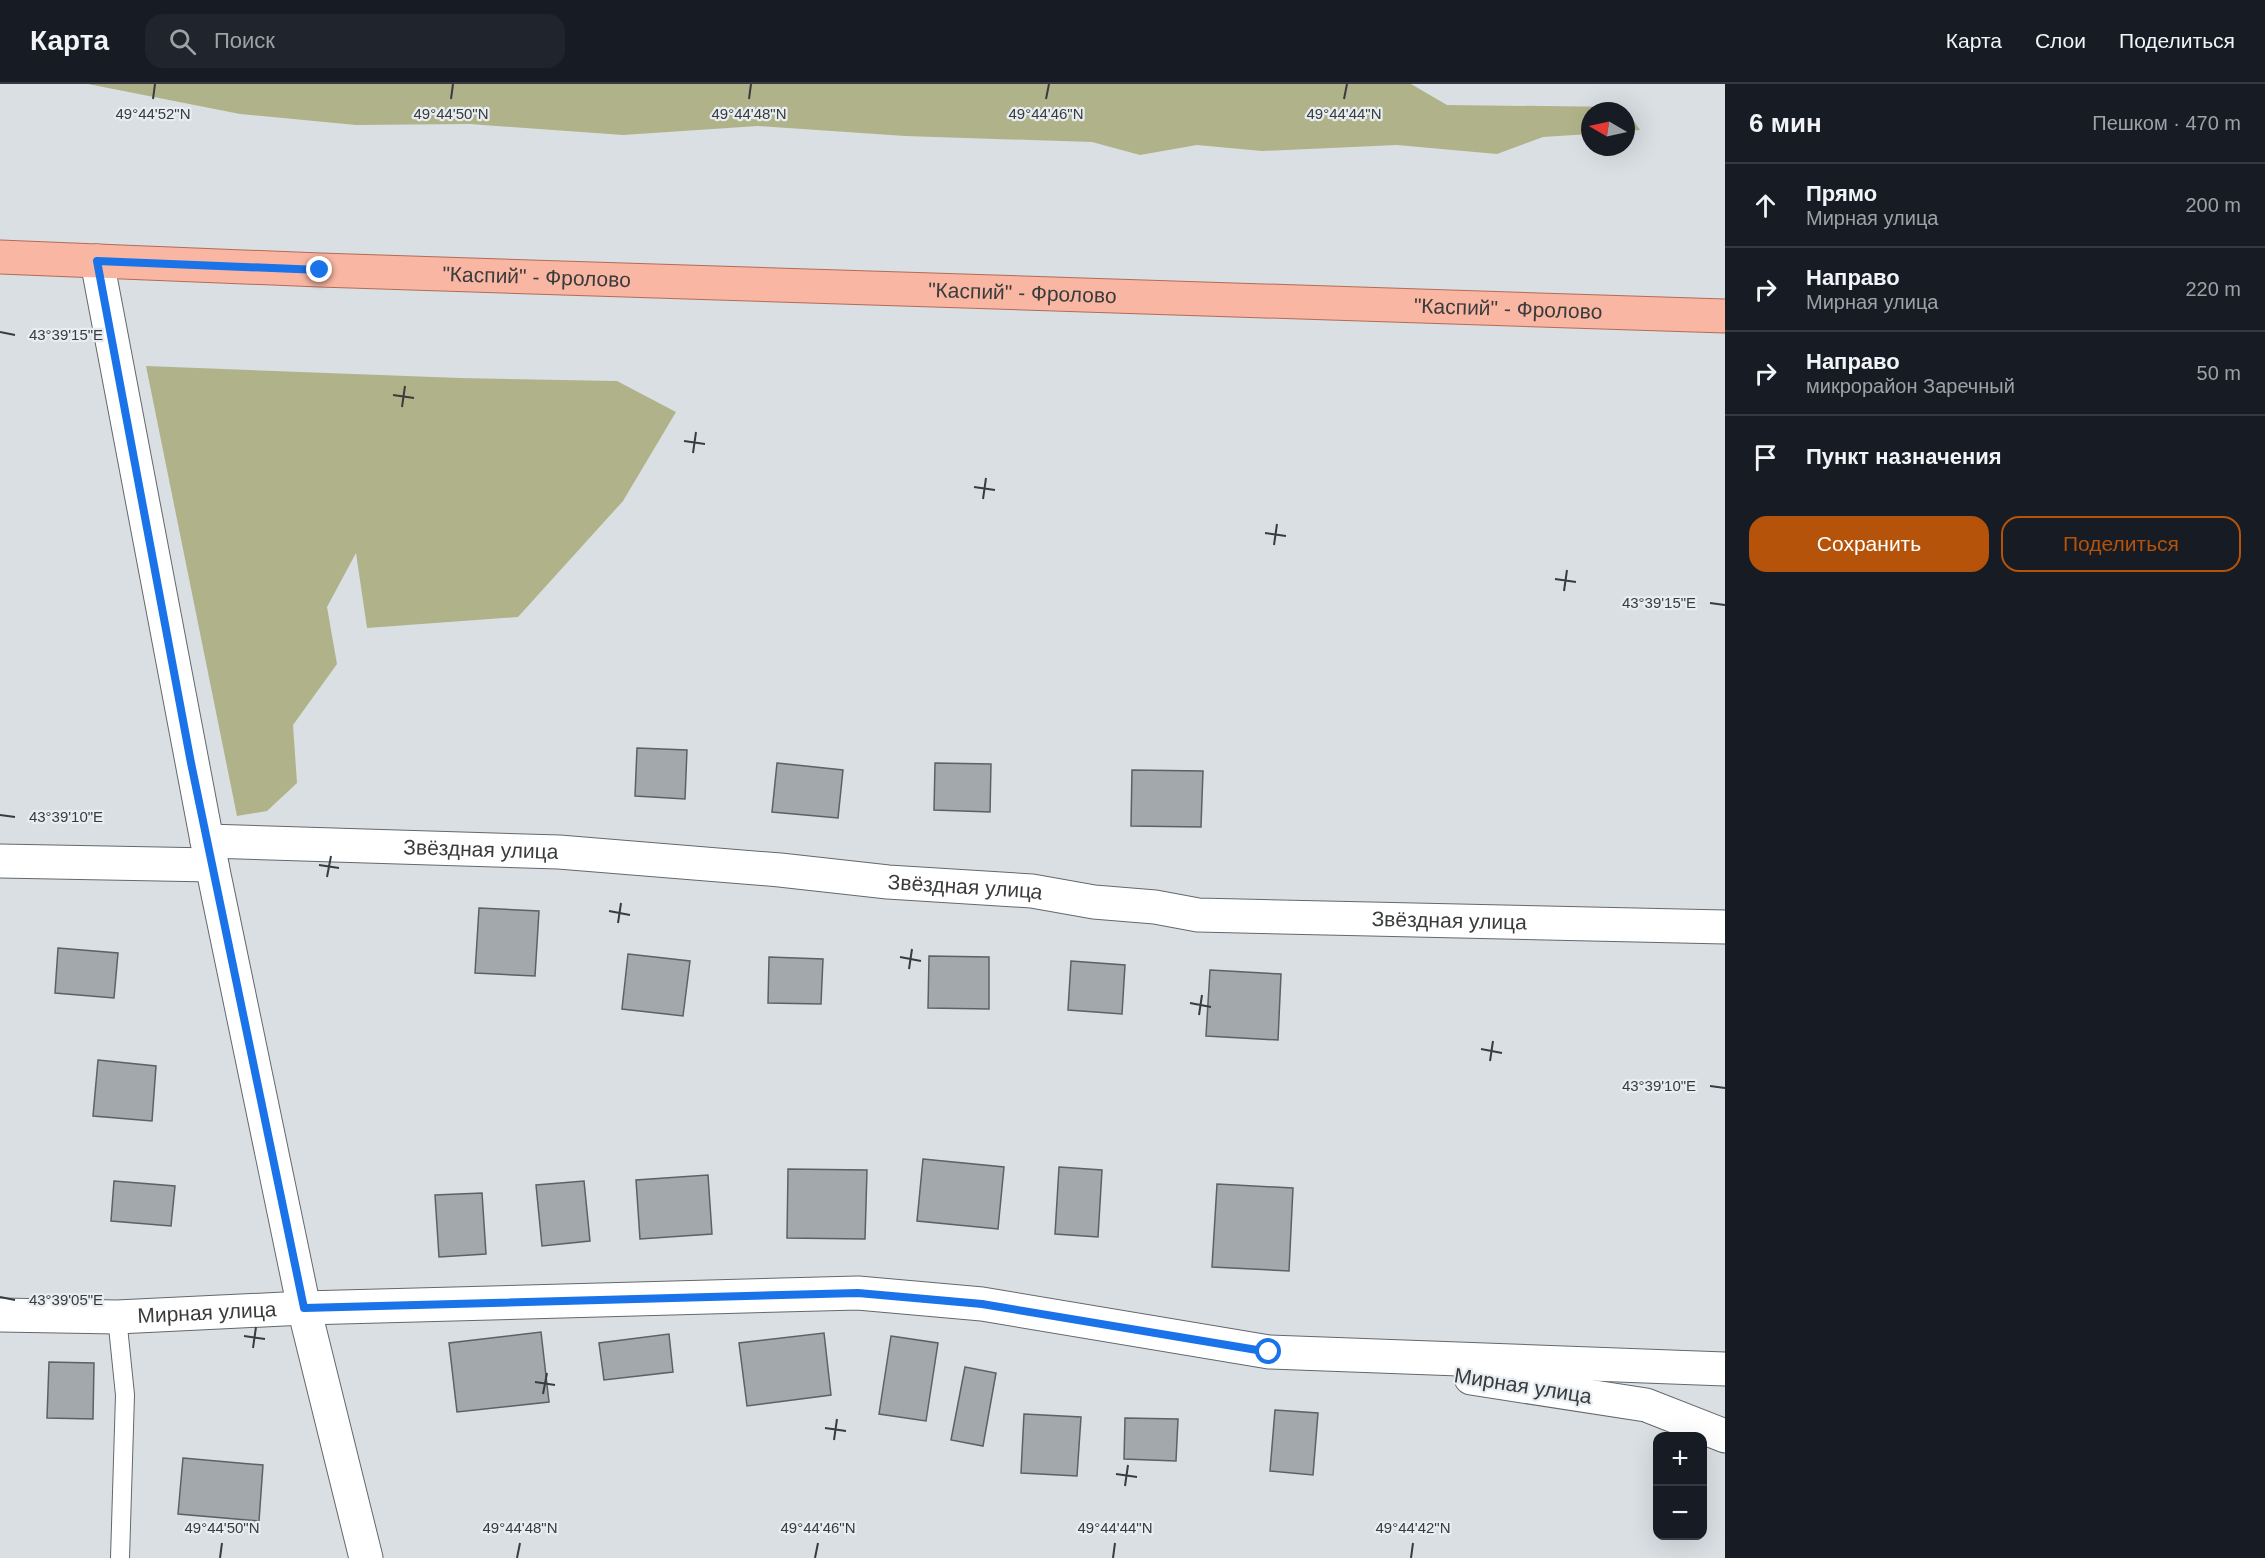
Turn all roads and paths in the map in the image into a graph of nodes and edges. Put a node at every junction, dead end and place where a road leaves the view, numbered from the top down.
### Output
1 (0, 257) edge
2 (97, 261) junction
3 (1725, 316) edge
4 (209, 853) junction
5 (0, 861) edge
6 (1725, 927) edge
7 (304, 1308) junction
8 (0, 1316) edge
9 (117, 1317) junction
10 (1317, 1354) junction
11 (1725, 1369) edge
12 (1725, 1436) edge
13 (120, 1558) edge
14 (366, 1558) edge

1 - 2 main road, "Каспий" - Фролово
2 - 3 main road, "Каспий" - Фролово
2 - 4 street, Мирная улица
4 - 5 street, Звёздная улица
4 - 6 street, Звёздная улица
4 - 7 street, Мирная улица
7 - 9 street, Мирная улица
7 - 10 street, Мирная улица
7 - 14 street, Мирная улица
8 - 9 street, Мирная улица
9 - 13 lane
10 - 11 street, Мирная улица
10 - 12 street, Мирная улица

